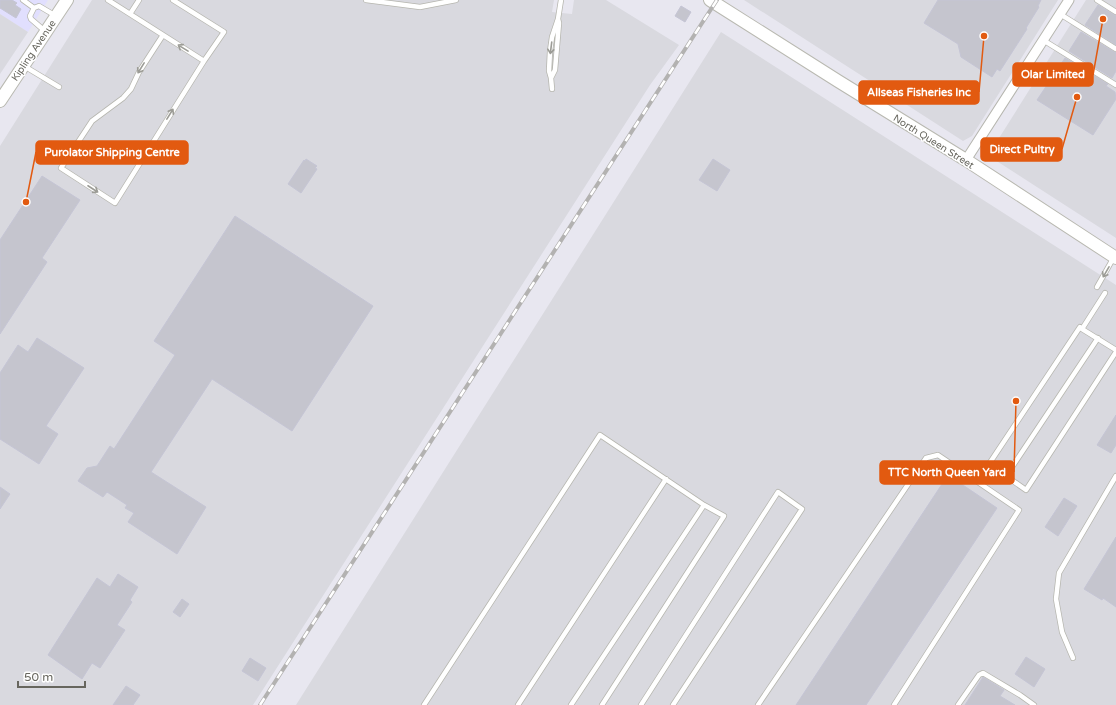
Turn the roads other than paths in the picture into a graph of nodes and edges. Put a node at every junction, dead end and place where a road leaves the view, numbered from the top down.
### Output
1 (23, 0) edge
2 (67, 0) edge
3 (108, 0) edge
4 (139, 0) edge
5 (173, 0) edge
6 (366, 0) edge
7 (456, 0) edge
8 (561, 0) edge
9 (710, 0) edge
10 (1069, 0) edge
11 (1098, 0) edge
12 (34, 8) junction
13 (1116, 12) edge
14 (130, 14) junction
15 (1060, 14) junction
16 (56, 16) junction
17 (46, 32) junction
18 (163, 35) junction
19 (1043, 40) junction
20 (1116, 49) edge
21 (204, 61) junction
22 (23, 65) junction
23 (1116, 85) edge
24 (59, 87) dead end
25 (552, 89) dead end
26 (0, 100) edge
27 (966, 160) junction
28 (1115, 258) edge
29 (1097, 287) dead end
30 (1105, 293) dead end
31 (1082, 329) junction
32 (1098, 338) junction
33 (1116, 351) edge
34 (1006, 476) junction
35 (1116, 476) edge
36 (666, 479) junction
37 (704, 505) junction
38 (1073, 658) dead end
39 (424, 705) edge
40 (518, 705) edge
41 (571, 705) edge
42 (602, 705) edge
43 (641, 705) edge
44 (673, 705) edge
45 (758, 705) edge
46 (894, 705) edge
47 (958, 705) edge
48 (1034, 705) edge

1 - 12 lane
2 - 16 main road, Kipling Avenue
3 - 14 lane
4 - 14 lane
5 - 21 lane
6 - 7 lane
8 - 25 lane
9 - 27 main road, North Queen Street
10 - 15 street
11 - 13 lane
12 - 16 lane
12 - 17 lane
14 - 18 lane
15 - 19 street
15 - 20 lane
16 - 17 main road, Kipling Avenue
17 - 22 main road, Kipling Avenue
21 -> 18 lane
18 -> 21 lane
19 - 23 lane
19 - 27 street
22 - 24 lane
22 - 26 main road, Kipling Avenue
27 - 28 main road, North Queen Street
28 -> 29 lane
30 - 31 lane
31 - 32 lane
31 - 34 lane
32 - 33 lane
32 - 34 lane
33 - 34 lane
35 - 38 lane
36 - 37 lane
36 - 39 lane
36 - 40 lane
37 - 41 lane
37 - 42 lane
43 - 44 lane
45 - 46 lane
47 - 48 lane

